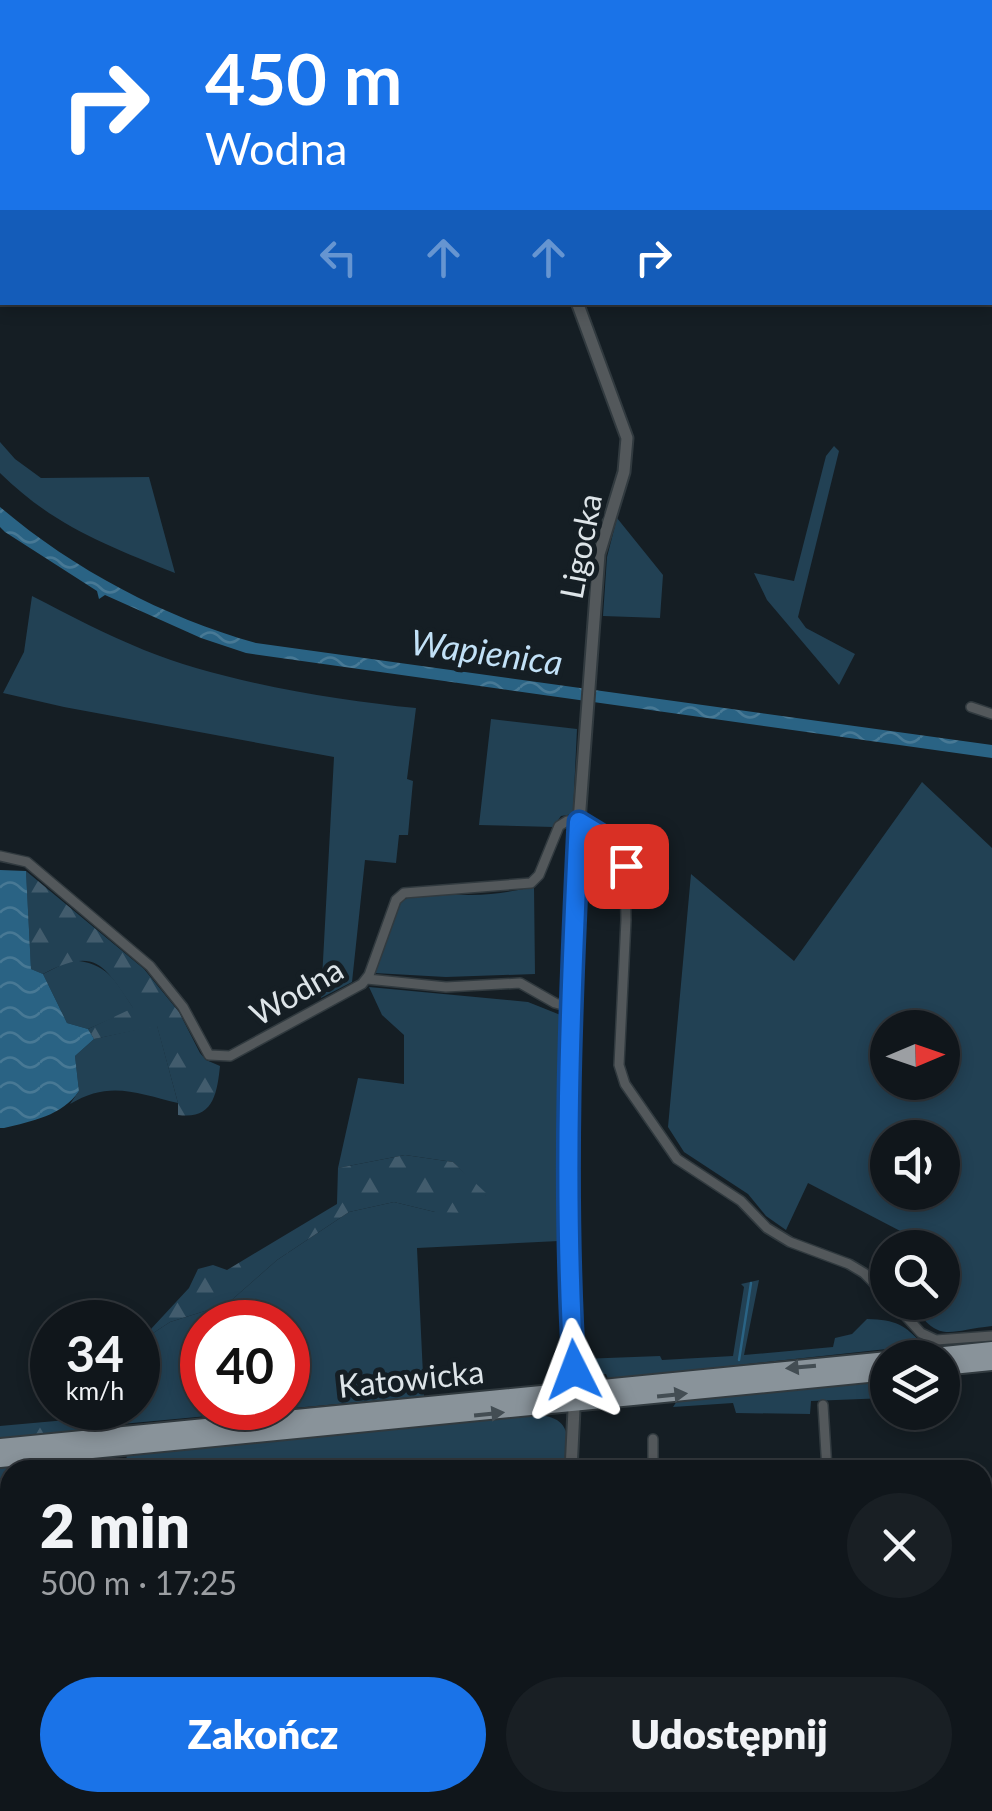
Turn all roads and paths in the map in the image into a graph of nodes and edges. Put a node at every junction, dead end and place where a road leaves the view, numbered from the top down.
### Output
1 (578, 305) edge
2 (970, 707) dead end
3 (992, 714) edge
4 (579, 822) junction
5 (0, 856) edge
6 (367, 979) junction
7 (570, 1007) junction
8 (870, 1279) edge
9 (909, 1320) edge
10 (992, 1336) edge
11 (992, 1349) edge
12 (960, 1352) edge
13 (870, 1361) edge
14 (992, 1363) edge
15 (960, 1366) edge
16 (870, 1375) edge
17 (574, 1397) junction
18 (822, 1405) dead end
19 (653, 1439) dead end
20 (0, 1446) edge
21 (0, 1460) edge
22 (571, 1460) edge
23 (653, 1460) edge
24 (827, 1460) edge

1 - 4 street, Ligocka
2 - 3 street
4 - 6 street, Wodna
4 - 7 street, Ligocka
4 - 8 street
5 - 6 street, Wodna
6 - 7 street
7 - 17 street, Ligocka
9 - 10 street
11 - 12 main road
13 -> 17 main road, Katowicka
14 - 15 main road
17 -> 16 main road, Katowicka
17 - 20 main road, Katowicka
21 -> 17 main road, Katowicka
17 - 22 street, Ligocka
18 - 24 street
19 - 23 street

